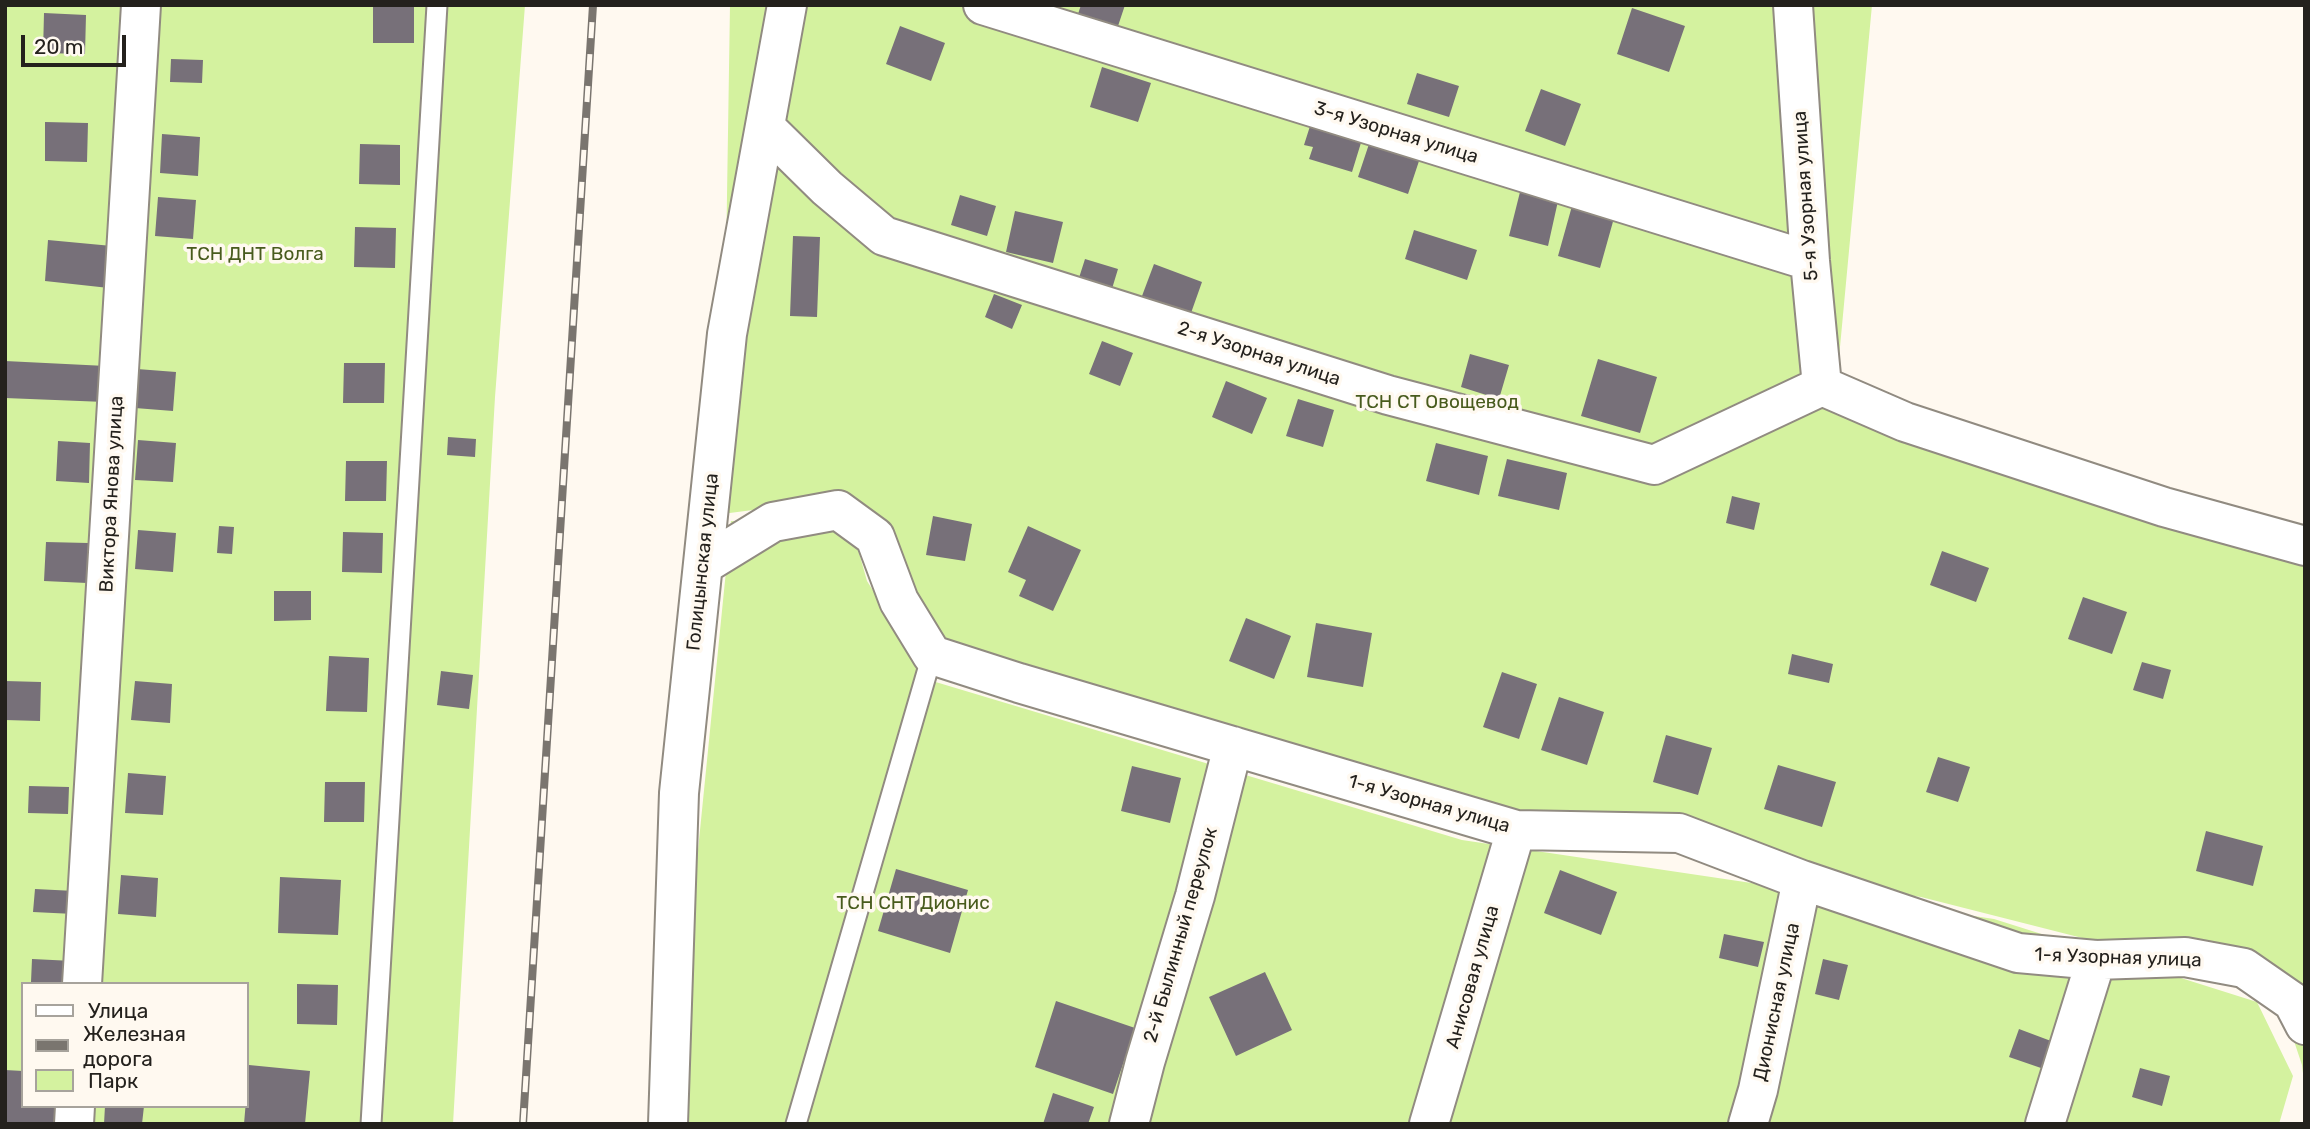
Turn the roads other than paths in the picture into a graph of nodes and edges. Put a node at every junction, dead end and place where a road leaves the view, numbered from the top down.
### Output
1 (141, 5) edge
2 (437, 5) edge
3 (787, 5) edge
4 (983, 5) edge
5 (1793, 5) edge
6 (765, 127) junction
7 (1810, 261) junction
8 (1822, 386) junction
9 (2305, 546) edge
10 (703, 565) junction
11 (932, 654) junction
12 (1233, 746) junction
13 (1516, 830) junction
14 (1802, 880) junction
15 (2096, 960) junction
16 (82, 982) edge
17 (2305, 1026) edge
18 (371, 1124) edge
19 (668, 1124) edge
20 (796, 1124) edge
21 (1129, 1124) edge
22 (1429, 1124) edge
23 (1748, 1124) edge
24 (2045, 1124) edge

1 - 16 street, Виктора Янова улица
2 - 18 lane
3 - 6 street, Голицынская улица
4 - 7 street, 3-я Узорная улица
5 - 7 street, 5-я Узорная улица
6 - 8 street, 2-я Узорная улица
6 - 10 street, Голицынская улица
7 - 8 street, 5-я Узорная улица
8 - 9 street
10 - 11 street
10 - 19 street, Голицынская улица
11 - 12 street, 1-я Узорная улица
11 - 20 lane
12 - 13 street, 1-я Узорная улица
12 - 21 street, 2-й Былинный переулок
13 - 14 street, 1-я Узорная улица
13 - 22 street, Анисовая улица
14 - 15 street, 1-я Узорная улица
14 - 23 street, Дионисная улица
15 - 17 street, 1-я Узорная улица
15 - 24 street

